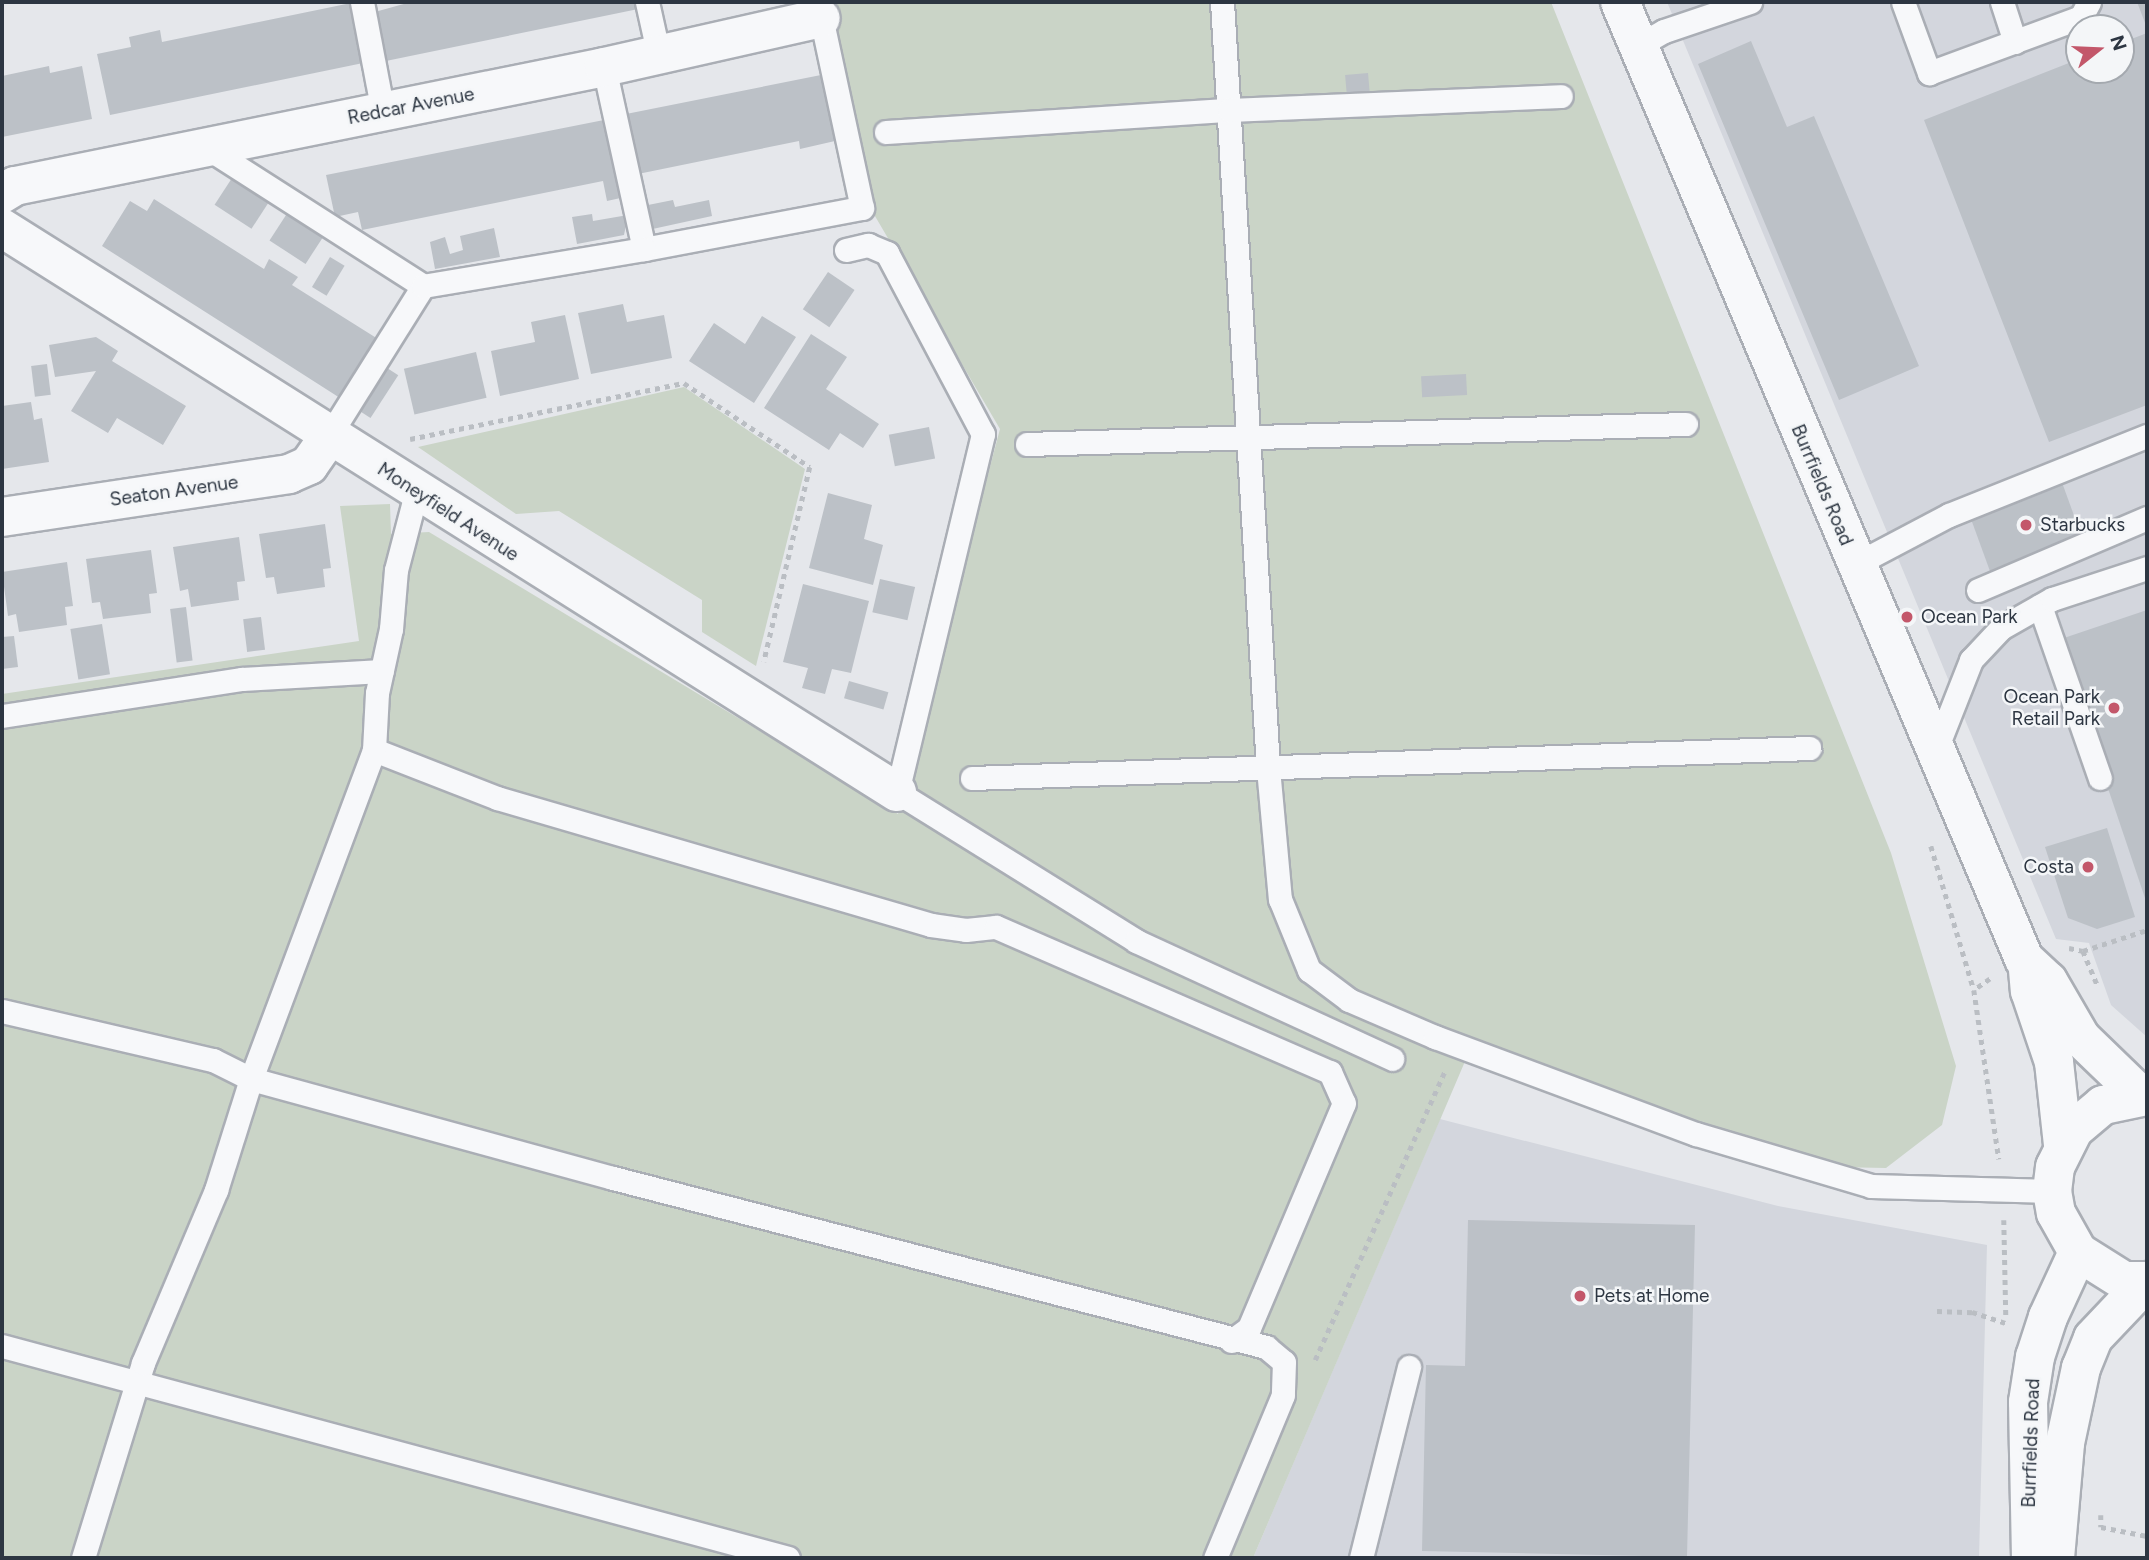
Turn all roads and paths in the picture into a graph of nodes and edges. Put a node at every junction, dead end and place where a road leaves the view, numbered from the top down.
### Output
1 (362, 2) edge
2 (647, 2) edge
3 (1222, 2) edge
4 (1620, 2) edge
5 (1749, 2) edge
6 (1903, 2) edge
7 (2002, 2) edge
8 (2089, 2) edge
9 (820, 10) edge
10 (2015, 42) junction
11 (1636, 47) junction
12 (659, 56) junction
13 (604, 67) junction
14 (1561, 96) dead end
15 (1228, 110) junction
16 (383, 112) junction
17 (886, 132) dead end
18 (206, 148) junction
19 (2, 194) edge
20 (2, 228) edge
21 (644, 249) junction
22 (846, 250) dead end
23 (423, 286) junction
24 (1686, 424) dead end
25 (329, 436) junction
26 (2147, 436) edge
27 (1248, 437) junction
28 (1027, 444) dead end
29 (372, 463) junction
30 (416, 493) junction
31 (2, 517) edge
32 (2147, 518) edge
33 (1856, 564) junction
34 (2147, 568) edge
35 (1978, 590) dead end
36 (2040, 606) junction
37 (382, 671) junction
38 (754, 704) junction
39 (2, 716) edge
40 (1809, 748) dead end
41 (1936, 749) junction
42 (374, 750) junction
43 (1268, 768) junction
44 (972, 778) dead end
45 (2100, 778) dead end
46 (897, 792) junction
47 (2147, 930) edge
48 (2084, 951) dead end
49 (2028, 967) junction
50 (2, 1011) edge
51 (1392, 1059) dead end
52 (1445, 1070) dead end
53 (251, 1079) junction
54 (2144, 1096) edge
55 (2063, 1145) junction
56 (2052, 1191) junction
57 (2078, 1252) junction
58 (2147, 1281) edge
59 (1937, 1311) dead end
60 (2006, 1323) dead end
61 (1231, 1341) junction
62 (2, 1346) edge
63 (1314, 1362) dead end
64 (1409, 1367) dead end
65 (137, 1385) junction
66 (2033, 1555) edge
67 (83, 1558) edge
68 (788, 1558) edge
69 (1215, 1558) edge
70 (1361, 1558) edge

1 - 16 lane
2 - 12 lane
3 - 15 lane
4 - 11 street, Burrfields Road
5 - 11 lane
6 - 10 lane
7 - 10 lane
8 - 10 lane
9 - 12 street, Redcar Avenue
9 - 21 lane
11 - 33 street, Burrfields Road
12 - 13 street, Redcar Avenue
13 - 16 street, Redcar Avenue
13 - 21 lane
14 - 15 lane
15 - 17 lane
15 - 27 lane
16 - 18 street, Redcar Avenue
18 - 19 street, Redcar Avenue
18 - 23 lane
20 - 25 street, Moneyfield Avenue
21 - 23 lane
22 - 46 lane
23 - 25 lane
24 - 27 lane
25 - 29 street, Moneyfield Avenue
25 - 31 street, Seaton Avenue
26 - 33 lane
27 - 28 lane
27 - 43 lane
29 - 30 street, Moneyfield Avenue
29 - 38 path
30 - 37 lane
30 - 38 street, Moneyfield Avenue
32 - 35 lane
33 - 41 street, Burrfields Road
34 - 36 lane
36 - 41 lane
36 - 45 lane
37 - 39 lane
37 - 42 lane
38 - 46 street, Moneyfield Avenue
40 - 43 lane
41 - 49 street, Burrfields Road
42 - 53 lane
42 - 61 lane
43 - 44 lane
43 - 56 lane
46 - 51 lane
47 - 48 path
49 - 54 street, Burrfields Road
49 - 55 street, Burrfields Road
50 - 53 lane
52 - 63 path
53 - 61 lane
53 - 65 lane
54 - 55 street
55 - 56 street
56 - 57 street
57 - 58 street
57 - 66 street, Burrfields Road
58 - 66 street, Burrfields Road
59 - 60 path
61 - 69 lane
62 - 65 lane
64 - 70 lane
65 - 67 lane
65 - 68 lane

